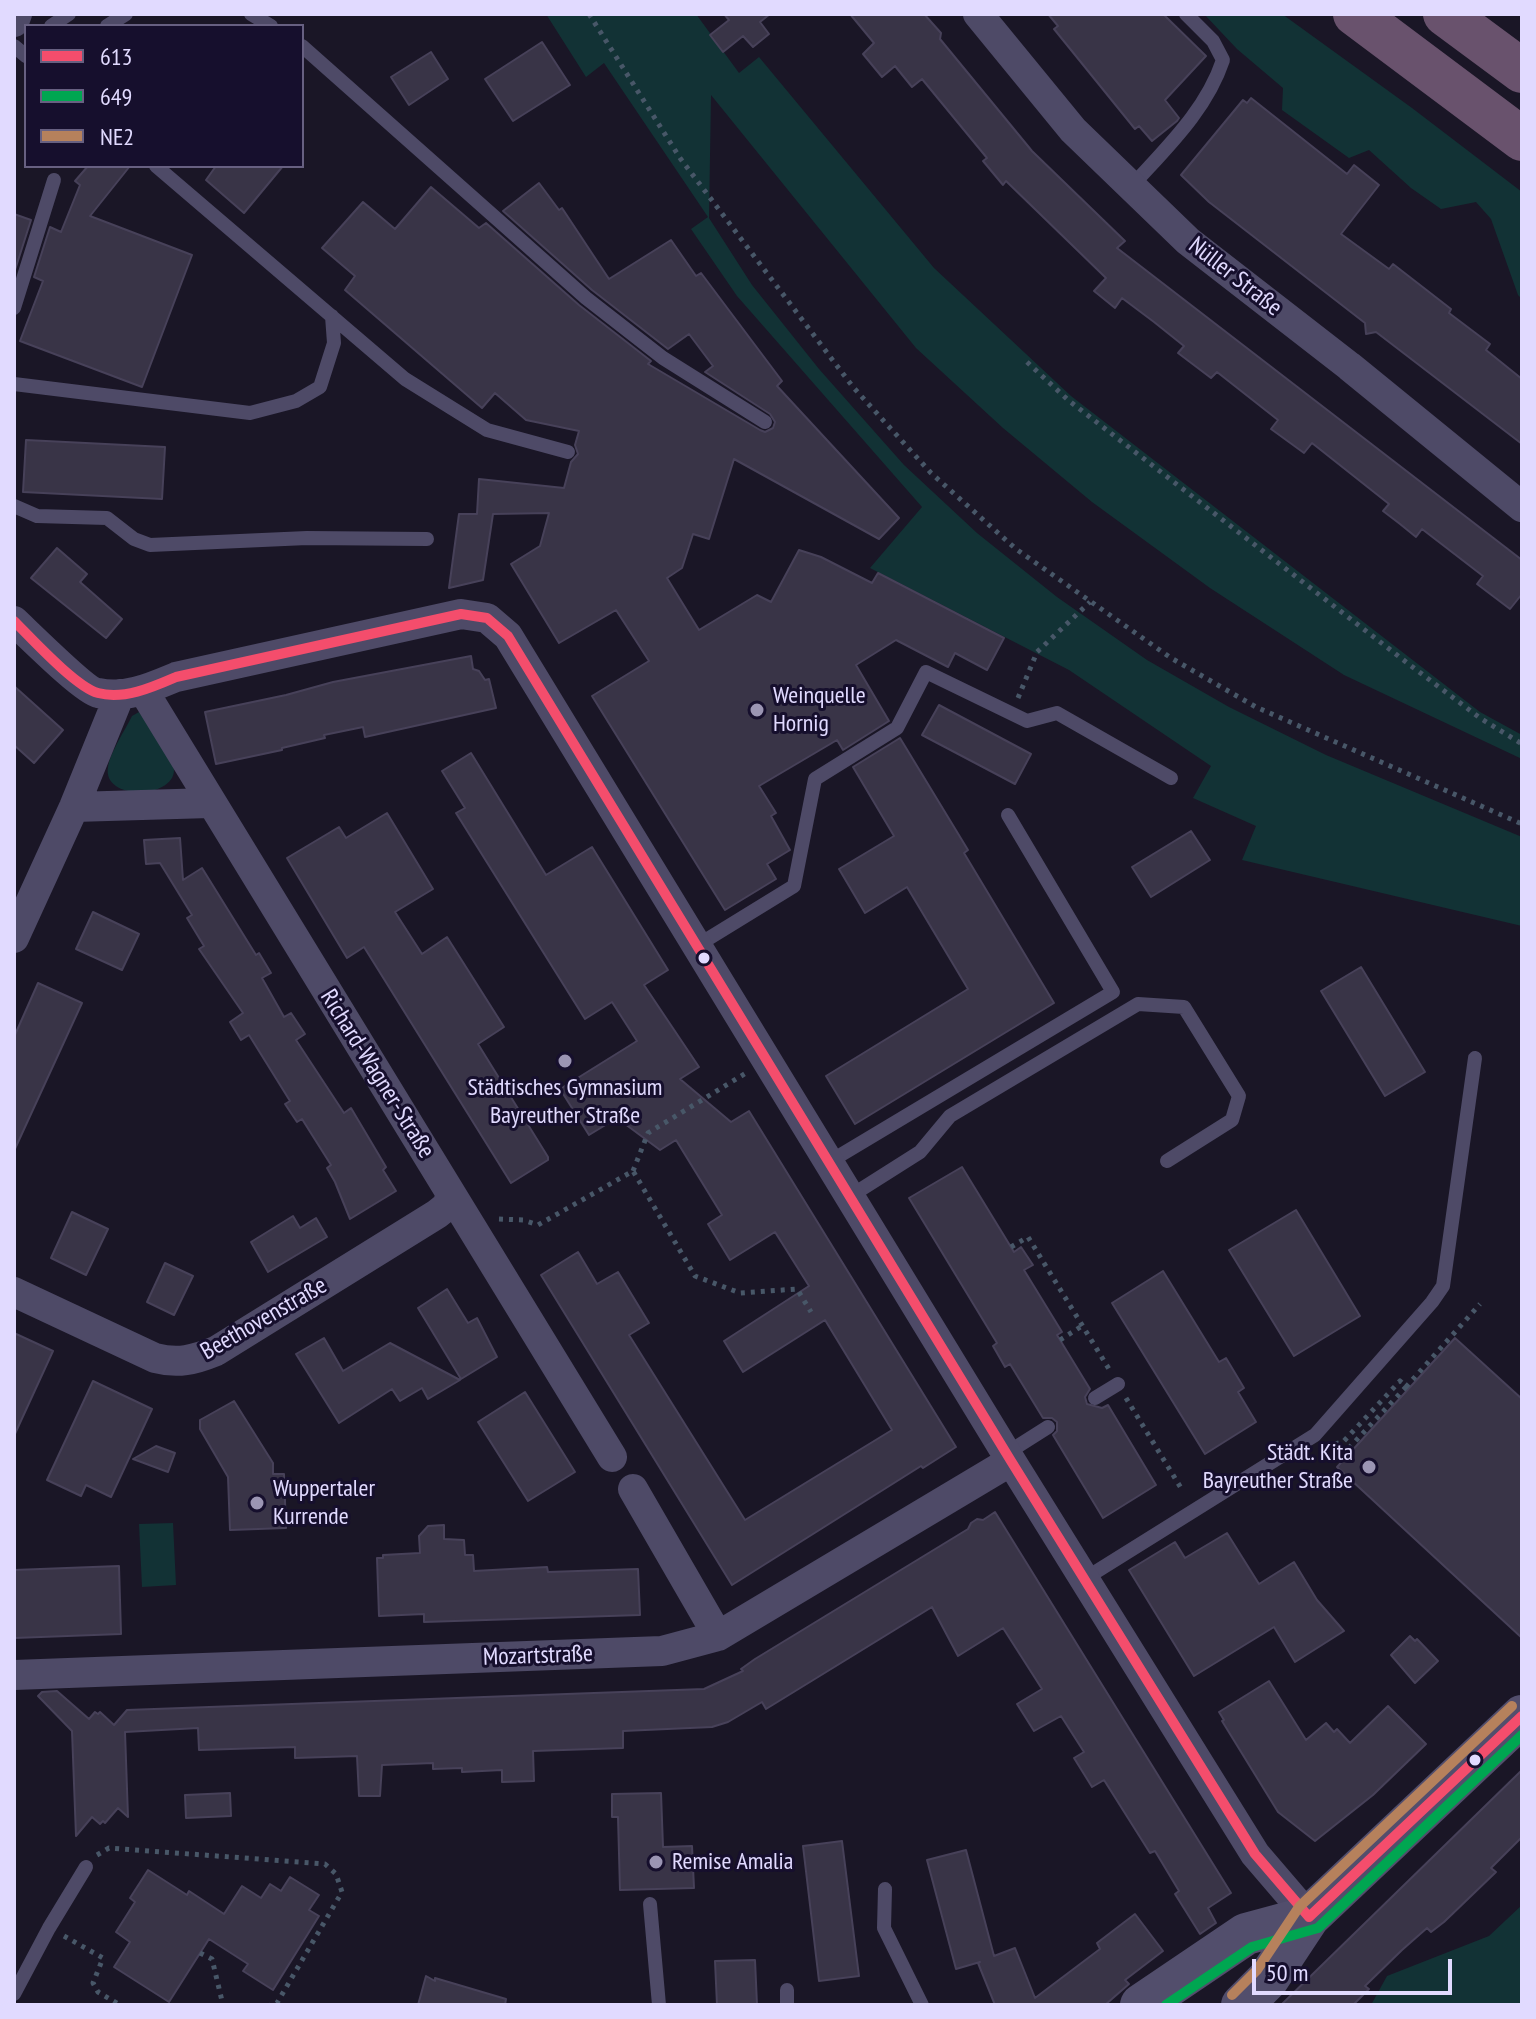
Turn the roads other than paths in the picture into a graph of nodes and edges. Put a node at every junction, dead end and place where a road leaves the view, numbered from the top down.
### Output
1 (17, 14) edge
2 (978, 14) edge
3 (1186, 14) edge
4 (1355, 14) edge
5 (1445, 14) edge
6 (14, 22) edge
7 (304, 48) edge
8 (1522, 71) edge
9 (1449, 85) junction
10 (1522, 139) edge
11 (1522, 149) edge
12 (158, 168) edge
13 (54, 180) dead end
14 (1131, 187) junction
15 (14, 308) edge
16 (332, 316) junction
17 (14, 384) edge
18 (765, 422) dead end
19 (568, 452) dead end
20 (14, 506) edge
21 (1522, 507) edge
22 (427, 539) dead end
23 (14, 621) edge
24 (131, 692) junction
25 (1171, 778) dead end
26 (210, 803) junction
27 (74, 807) junction
28 (1008, 815) dead end
29 (14, 938) edge
30 (698, 945) junction
31 (1475, 1058) dead end
32 (1167, 1161) dead end
33 (829, 1162) junction
34 (451, 1194) junction
35 (849, 1197) junction
36 (14, 1292) edge
37 (1118, 1384) road end
38 (1095, 1398) dead end
39 (1048, 1427) dead end
40 (612, 1457) dead end
41 (1009, 1457) junction
42 (633, 1489) dead end
43 (1086, 1578) junction
44 (718, 1636) junction
45 (14, 1675) edge
46 (1522, 1716) edge
47 (86, 1867) road end
48 (885, 1889) dead end
49 (650, 1904) dead end
50 (1309, 1917) junction
51 (14, 1994) edge
52 (659, 2005) edge
53 (922, 2005) edge
54 (1141, 2005) edge
55 (1243, 2005) edge

1 - 6 street
2 - 14 street, Nüller Straße
3 - 14 lane
4 - 9 highway
5 - 8 highway
7 - 18 lane
9 - 10 highway
9 - 11 highway
12 - 16 lane
13 - 15 lane
14 - 21 street, Nüller Straße
16 - 17 lane
16 - 19 lane
20 - 22 lane
23 - 24 street
24 - 26 street, Richard-Wagner-Straße
24 - 27 street
24 - 30 street
25 - 30 lane
26 - 27 street
26 - 34 street, Richard-Wagner-Straße
27 - 29 street
28 - 33 lane
30 - 33 street
31 - 43 lane
32 - 35 lane
33 - 35 street
34 - 36 street, Beethovenstraße
34 - 40 street, Richard-Wagner-Straße
35 - 41 street
37 - 38 lane
39 - 41 lane
41 - 43 street
41 - 44 street, Mozartstraße
42 - 44 street
43 - 50 street
44 - 45 street, Mozartstraße
46 - 50 main road
47 - 51 lane
48 - 53 lane
49 - 52 lane
50 - 54 main road
50 - 55 main road

